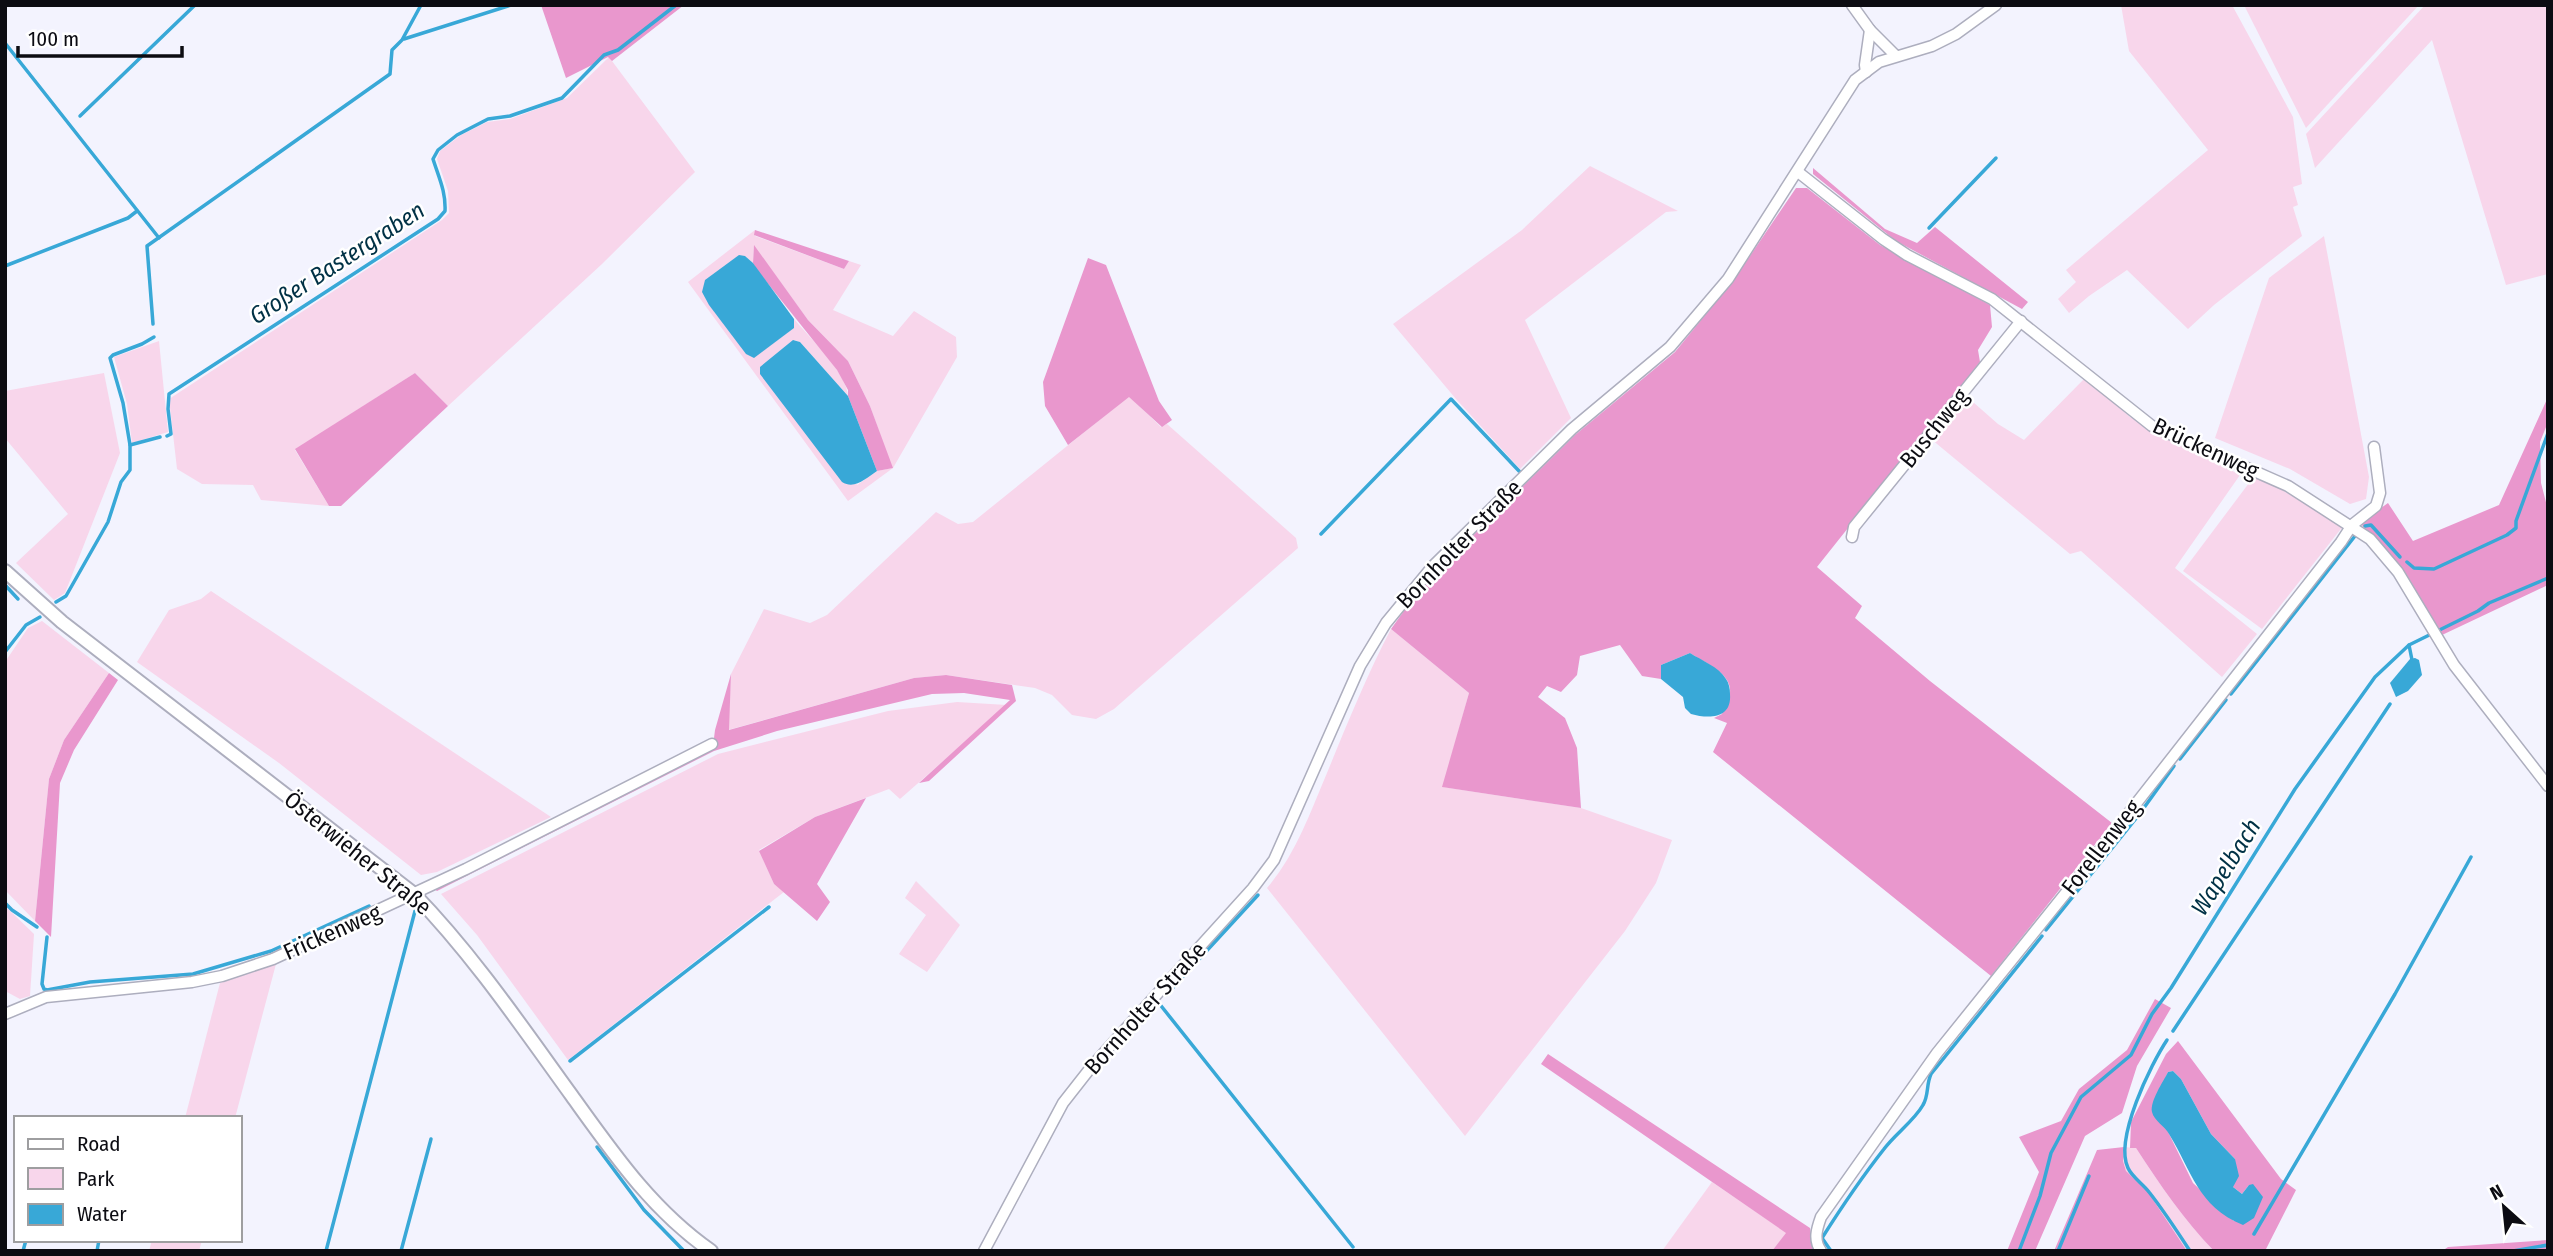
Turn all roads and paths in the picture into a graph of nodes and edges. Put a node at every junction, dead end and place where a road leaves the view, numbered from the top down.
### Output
1 (1852, 5) edge
2 (1996, 5) edge
3 (1870, 30) junction
4 (1896, 55) junction
5 (1866, 72) junction
6 (1798, 172) junction
7 (2021, 321) junction
8 (2374, 447) dead end
9 (2352, 525) junction
10 (1852, 537) dead end
11 (5, 571) edge
12 (712, 744) dead end
13 (2548, 786) edge
14 (414, 894) junction
15 (5, 1014) edge
16 (710, 1251) edge
17 (984, 1251) edge
18 (1821, 1251) edge

1 - 3 street
2 - 4 street, Bornholter Straße
3 - 4 street
3 - 5 street
4 - 5 street, Bornholter Straße
5 - 6 street, Bornholter Straße
6 - 7 street, Brückenweg
6 - 17 street, Bornholter Straße
7 - 9 street, Brückenweg
7 - 10 street, Buschweg
8 - 9 street, Forellenweg
9 - 13 street, Brückenweg
9 - 18 street, Forellenweg
11 - 14 street, Österwieher Straße
12 - 14 street, Frickenweg
14 - 15 street, Frickenweg
14 - 16 street, Österwieher Straße

